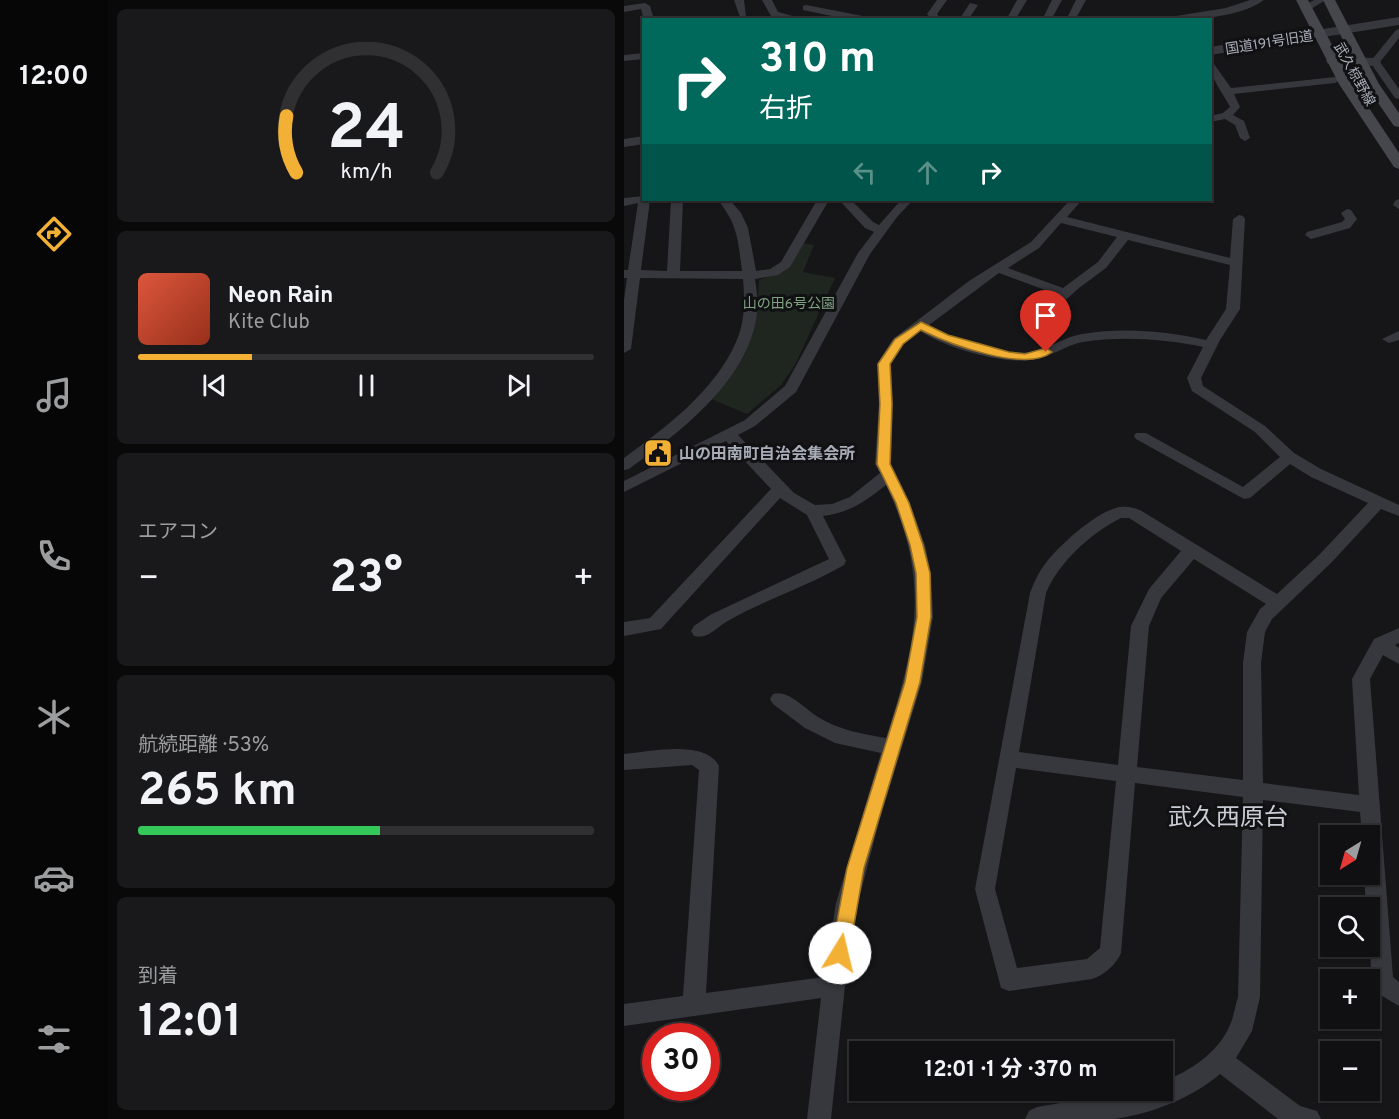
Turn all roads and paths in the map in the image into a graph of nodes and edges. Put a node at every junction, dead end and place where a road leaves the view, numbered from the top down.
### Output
1 (739, 0) edge
2 (767, 0) edge
3 (942, 0) edge
4 (1022, 0) edge
5 (1057, 0) edge
6 (1081, 0) edge
7 (1259, 0) edge
8 (1321, 0) edge
9 (1329, 0) edge
10 (1308, 3) edge
11 (974, 5) dead end
12 (624, 9) edge
13 (806, 9) dead end
14 (743, 15) dead end
15 (648, 18) edge
16 (793, 18) edge
17 (857, 18) edge
18 (935, 18) edge
19 (964, 18) edge
20 (1011, 18) edge
21 (1047, 18) edge
22 (1071, 18) edge
23 (1174, 18) edge
24 (1399, 21) edge
25 (1346, 30) junction
26 (1399, 32) edge
27 (1318, 34) junction
28 (1384, 50) junction
29 (1399, 50) edge
30 (1212, 51) edge
31 (642, 56) edge
32 (624, 58) edge
33 (1332, 61) junction
34 (1368, 61) junction
35 (1212, 69) edge
36 (1335, 80) dead end
37 (1228, 92) junction
38 (1399, 96) edge
39 (1212, 110) edge
40 (1227, 115) junction
41 (1212, 119) edge
42 (1399, 123) edge
43 (1245, 138) dead end
44 (642, 140) edge
45 (624, 143) edge
46 (1399, 145) edge
47 (1399, 164) edge
48 (642, 199) edge
49 (644, 201) edge
50 (677, 201) edge
51 (725, 201) edge
52 (823, 201) edge
53 (846, 201) edge
54 (906, 201) edge
55 (1075, 201) edge
56 (624, 202) edge
57 (1347, 213) dead end
58 (1059, 219) junction
59 (1239, 219) dead end
60 (880, 230) junction
61 (1125, 235) junction
62 (1311, 235) dead end
63 (1236, 263) junction
64 (999, 269) junction
65 (673, 274) junction
66 (749, 274) junction
67 (630, 275) edge
68 (1065, 293) junction
69 (1034, 321) dead end
70 (921, 326) junction
71 (1211, 345) junction
72 (624, 349) edge
73 (728, 434) junction
74 (1141, 436) dead end
75 (1289, 457) junction
76 (624, 465) edge
77 (888, 475) junction
78 (624, 487) edge
79 (780, 489) junction
80 (1379, 501) junction
81 (813, 511) junction
82 (1399, 511) edge
83 (1192, 550) junction
84 (1278, 603) junction
85 (624, 629) edge
86 (700, 631) dead end
87 (1399, 635) edge
88 (1380, 644) junction
89 (1399, 657) edge
90 (779, 699) dead end
91 (893, 747) junction
92 (1009, 759) junction
93 (624, 762) edge
94 (1127, 774) junction
95 (1253, 789) junction
96 (1371, 805) junction
97 (834, 986) junction
98 (1399, 995) edge
99 (694, 1005) junction
100 (624, 1015) edge
101 (1219, 1059) junction
102 (1127, 1113) edge
103 (819, 1119) edge
104 (1037, 1119) edge
105 (1309, 1119) edge

1 - 14 street
2 - 16 street
3 - 18 street
4 - 20 street
5 - 21 street
6 - 22 street
7 - 23 street
8 - 10 street
9 - 25 main road
10 - 27 main road
10 - 46 main road, 武久椋野線
11 - 19 street
12 - 15 street
13 - 17 street
24 - 25 street, 国道191号旧道
25 - 27 street, 国道191号旧道
25 - 34 main road
26 - 28 street
27 - 30 street, 国道191号旧道
27 - 33 main road
28 - 29 street
28 - 34 street
31 - 32 street
33 - 34 street
33 - 47 main road
34 - 38 street
34 - 42 main road
35 - 37 street
36 - 37 street
37 - 40 street
39 - 40 street
40 - 41 street
40 - 43 street
44 - 45 street
48 - 56 street
49 - 67 street
50 - 65 street
51 - 66 street
52 - 66 street
53 - 60 street
54 - 60 street
55 - 58 street
57 - 62 street
58 - 61 street
58 - 64 street
59 - 63 street
60 - 73 street
61 - 63 street
61 - 68 street
63 - 71 street
64 - 68 street
64 - 70 street
65 - 66 street
65 - 67 street
66 - 76 street
67 - 72 street
68 - 69 street
70 - 71 street
70 - 77 street
71 - 75 street
73 - 78 street
73 - 79 street
74 - 75 street
75 - 80 street
77 - 81 street
77 - 91 street
79 - 81 street
79 - 85 street
80 - 82 street
80 - 84 street
81 - 86 street
83 - 84 street
83 - 92 street
83 - 94 street
84 - 95 street
87 - 88 street
88 - 89 street
88 - 96 street
90 - 91 street
91 - 97 street
92 - 94 street
92 - 94 street
93 - 99 street
94 - 95 street
95 - 96 street
95 - 101 street
96 - 98 street
97 - 99 street
97 - 103 street
99 - 100 street
101 - 102 street
101 - 105 street
102 - 104 street

